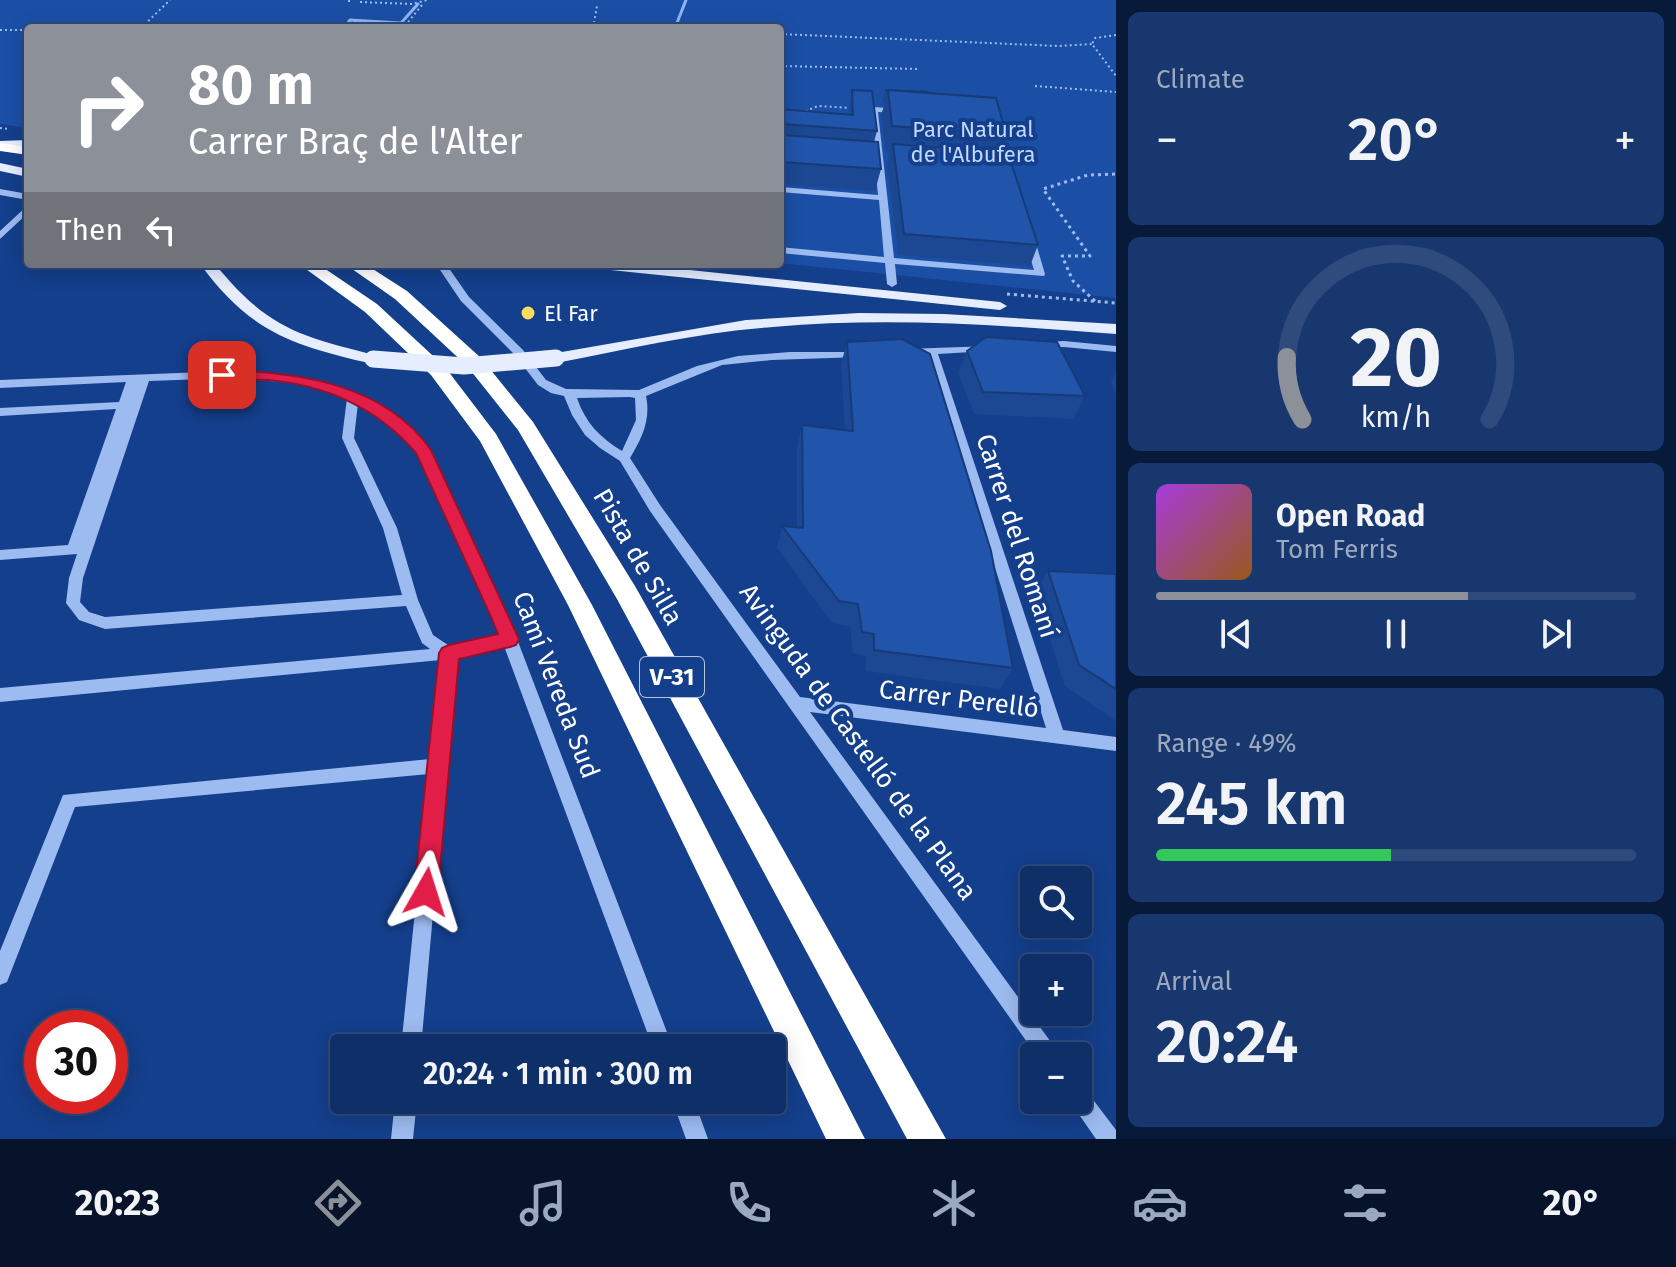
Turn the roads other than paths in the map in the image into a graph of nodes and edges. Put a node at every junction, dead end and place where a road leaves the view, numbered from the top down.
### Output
1 (918, 112) edge
2 (24, 144) edge
3 (0, 146) edge
4 (24, 150) edge
5 (865, 156) edge
6 (879, 157) junction
7 (893, 159) edge
8 (0, 164) edge
9 (24, 166) edge
10 (24, 172) edge
11 (784, 190) edge
12 (0, 192) edge
13 (24, 196) edge
14 (883, 198) junction
15 (24, 212) edge
16 (1027, 231) edge
17 (0, 236) edge
18 (784, 250) edge
19 (890, 260) junction
20 (210, 268) edge
21 (313, 268) edge
22 (359, 268) edge
23 (444, 268) edge
24 (624, 268) edge
25 (892, 284) dead end
26 (975, 311) junction
27 (1116, 315) edge
28 (1116, 329) edge
29 (1021, 346) edge
30 (1007, 347) edge
31 (1116, 349) edge
32 (932, 351) junction
33 (885, 353) edge
34 (870, 354) edge
35 (139, 378) junction
36 (0, 384) edge
37 (569, 393) junction
38 (640, 394) junction
39 (353, 397) junction
40 (123, 405) junction
41 (0, 412) edge
42 (624, 458) junction
43 (0, 555) edge
44 (411, 600) junction
45 (510, 639) junction
46 (449, 653) junction
47 (0, 695) edge
48 (795, 703) junction
49 (1057, 736) junction
50 (1116, 744) edge
51 (438, 766) junction
52 (0, 975) edge
53 (412, 1034) edge
54 (658, 1034) edge
55 (1039, 1042) edge
56 (405, 1114) edge
57 (688, 1114) edge
58 (1091, 1114) edge
59 (402, 1139) edge
60 (697, 1139) edge
61 (846, 1139) edge
62 (927, 1139) edge
63 (1109, 1139) edge

1 - 6 street
2 - 3 main road
3 - 4 highway
5 - 6 street
6 - 7 street
6 - 14 street
8 - 9 highway
8 - 10 main road
11 - 14 street
12 - 13 street
14 - 19 street
15 - 17 street
16 - 19 street
18 - 19 street
19 - 25 street
20 - 26 main road, bridge
21 - 61 highway, V-31
22 - 62 highway, Pista de Silla / V-31
23 - 37 street
24 - 26 main road
26 - 27 main road
26 - 28 main road
29 - 31 street
30 - 32 street
32 - 33 street
32 - 49 street, Carrer del Romaní
34 - 38 street
35 - 36 street, Camí Vereda Sud
35 - 39 street, Camí Vereda Sud
35 - 40 street
35 - 44 street
37 - 38 street
37 - 42 street
38 - 42 street
39 - 44 street
39 - 45 street, Camí Vereda Sud
40 - 41 street
40 - 43 street
42 - 48 street, Avinguda de Castelló de la Plana
44 - 46 street
45 - 46 street
45 - 54 street, Camí Vereda Sud
46 - 47 street
46 - 51 street
48 - 49 street, Carrer Perelló
48 - 55 street, Avinguda de Castelló de la Plana
49 - 50 street, Carrer Perelló
51 - 52 street
51 - 53 street
56 - 59 street
57 - 60 street
58 - 63 street

